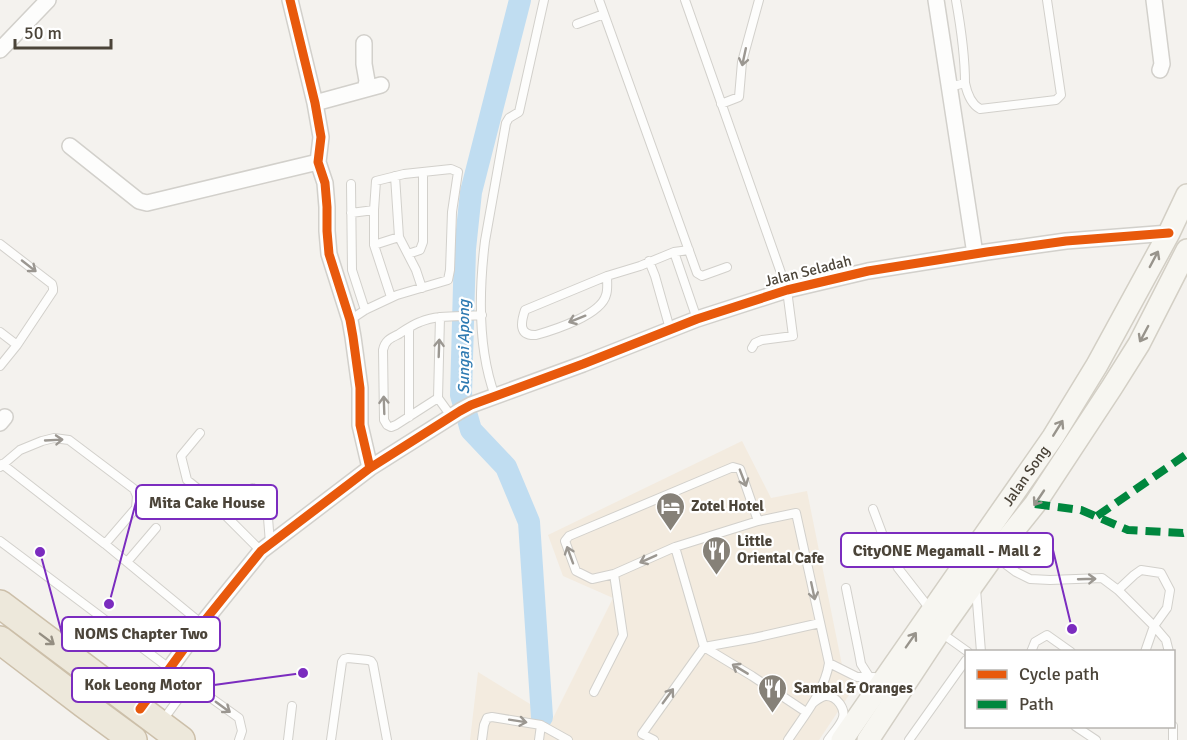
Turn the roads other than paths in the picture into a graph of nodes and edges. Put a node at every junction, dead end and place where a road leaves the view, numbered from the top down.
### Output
1 (290, 0) edge
2 (544, 0) edge
3 (599, 0) edge
4 (685, 0) edge
5 (759, 0) edge
6 (936, 0) edge
7 (956, 0) edge
8 (1047, 0) edge
9 (1154, 0) edge
10 (43, 2) edge
11 (604, 14) junction
12 (578, 24) dead end
13 (364, 42) dead end
14 (0, 50) edge
15 (1160, 70) dead end
16 (965, 83) junction
17 (381, 85) dead end
18 (949, 87) junction
19 (365, 89) junction
20 (315, 103) junction
21 (721, 104) junction
22 (70, 146) dead end
23 (318, 162) junction
24 (423, 172) junction
25 (395, 176) junction
26 (351, 184) dead end
27 (1187, 195) edge
28 (374, 210) junction
29 (351, 213) junction
30 (1168, 232) junction
31 (399, 237) junction
32 (0, 244) edge
33 (375, 245) junction
34 (689, 250) junction
35 (674, 252) junction
36 (408, 254) junction
37 (975, 254) junction
38 (1185, 258) edge
39 (649, 261) junction
40 (728, 267) dead end
41 (607, 276) junction
42 (422, 288) junction
43 (787, 290) junction
44 (391, 297) junction
45 (365, 310) junction
46 (481, 316) junction
47 (440, 317) junction
48 (697, 319) junction
49 (350, 320) junction
50 (409, 328) junction
51 (670, 329) junction
52 (0, 332) edge
53 (16, 345) junction
54 (752, 348) dead end
55 (0, 366) edge
56 (495, 396) junction
57 (438, 398) junction
58 (460, 411) junction
59 (408, 417) junction
60 (200, 433) dead end
61 (1, 466) edge
62 (370, 468) junction
63 (253, 488) dead end
64 (873, 509) dead end
65 (758, 521) junction
66 (156, 528) dead end
67 (0, 541) edge
68 (105, 544) junction
69 (675, 547) junction
70 (266, 548) junction
71 (994, 555) junction
72 (128, 562) junction
73 (614, 574) junction
74 (975, 582) junction
75 (846, 588) dead end
76 (1118, 590) junction
77 (0, 604) edge
78 (931, 610) junction
79 (820, 623) junction
80 (202, 624) junction
81 (1154, 626) junction
82 (940, 631) junction
83 (0, 640) edge
84 (704, 647) junction
85 (967, 650) edge
86 (981, 650) edge
87 (1031, 650) edge
88 (1070, 650) edge
89 (1145, 650) edge
90 (1169, 650) edge
91 (965, 661) edge
92 (829, 663) junction
93 (169, 668) junction
94 (878, 677) junction
95 (190, 682) junction
96 (594, 692) dead end
97 (292, 706) dead end
98 (809, 708) junction
99 (541, 725) junction
100 (1078, 728) edge
101 (169, 730) edge
102 (640, 737) edge
103 (133, 740) edge
104 (239, 740) edge
105 (288, 740) edge
106 (331, 740) edge
107 (387, 740) edge
108 (482, 740) edge
109 (539, 740) edge
110 (568, 740) edge
111 (654, 740) edge
112 (788, 740) edge
113 (828, 740) edge
114 (842, 740) edge
115 (868, 740) edge
116 (909, 740) edge
117 (1095, 740) edge

1 - 20 street
2 - 46 lane
3 - 11 lane
4 - 21 lane
5 -> 21 lane
6 - 18 street
7 - 16 lane
8 - 16 lane
9 - 15 street
10 - 14 street
11 - 12 lane
11 - 34 lane
13 - 19 street
16 - 18 lane
17 - 19 street
18 - 37 street
19 - 20 street
20 - 23 street
21 - 43 lane
22 - 23 street
23 - 49 street
24 - 25 lane
24 - 36 lane
24 - 42 lane
25 - 28 lane
25 - 31 lane
26 - 29 lane
27 - 30 main road, Jalan Song
28 - 29 lane
28 - 33 lane
29 - 45 lane
30 - 37 street, Jalan Seladah
78 -> 30 main road, Jalan Song
31 - 33 lane
31 - 36 lane
32 -> 53 lane
33 - 44 lane
34 - 35 lane
34 - 40 lane
35 - 39 lane
35 - 48 lane
36 - 42 lane
37 - 43 street, Jalan Seladah
38 -> 71 main road, Jalan Song
39 - 41 lane
39 - 51 lane
41 -> 41 lane
42 - 44 lane
43 - 48 street, Jalan Seladah
43 - 54 lane
44 - 45 lane
45 - 49 lane
46 - 47 lane
46 - 56 lane
47 - 50 lane
57 -> 47 lane
48 - 51 street, Jalan Seladah
49 - 62 street
50 - 59 lane
59 -> 50 lane
51 - 56 street, Jalan Seladah
52 - 53 lane
53 - 55 lane
56 - 58 street, Jalan Seladah
57 - 58 lane
57 - 59 lane
58 - 62 street, Jalan Seladah
60 - 70 lane
61 - 68 lane
61 -> 68 lane
62 - 70 street, Jalan Seladah
63 - 70 lane
64 - 78 lane
65 - 69 lane
73 -> 65 lane
65 -> 79 lane
66 - 72 lane
67 - 93 lane
68 - 72 lane
69 -> 73 lane
69 - 84 lane
70 - 80 street, Jalan Seladah
71 - 74 main road, Jalan Song
71 -> 76 lane
72 - 80 lane
73 - 96 lane
74 - 82 main road, Jalan Song
74 - 86 lane
75 - 94 lane
76 - 81 lane
76 - 81 lane
77 -> 101 highway
94 -> 78 main road, Jalan Song
79 - 84 lane
79 - 92 lane
80 - 93 street, Jalan Seladah
81 - 89 lane
81 - 90 lane
82 - 85 lane
82 - 115 main road, Jalan Song
83 - 103 highway
98 -> 84 lane
102 -> 84 lane
87 - 88 lane
91 - 116 lane
92 - 94 lane
92 - 98 lane
93 - 95 lane
93 - 101 street, Jalan Seladah
94 - 114 main road, Jalan Song
95 - 101 lane
95 -> 104 lane
97 - 105 lane
98 - 112 lane
98 - 113 lane
108 -> 99 lane
99 - 109 lane
99 - 110 lane
100 - 117 lane
102 - 111 lane
106 - 107 lane

